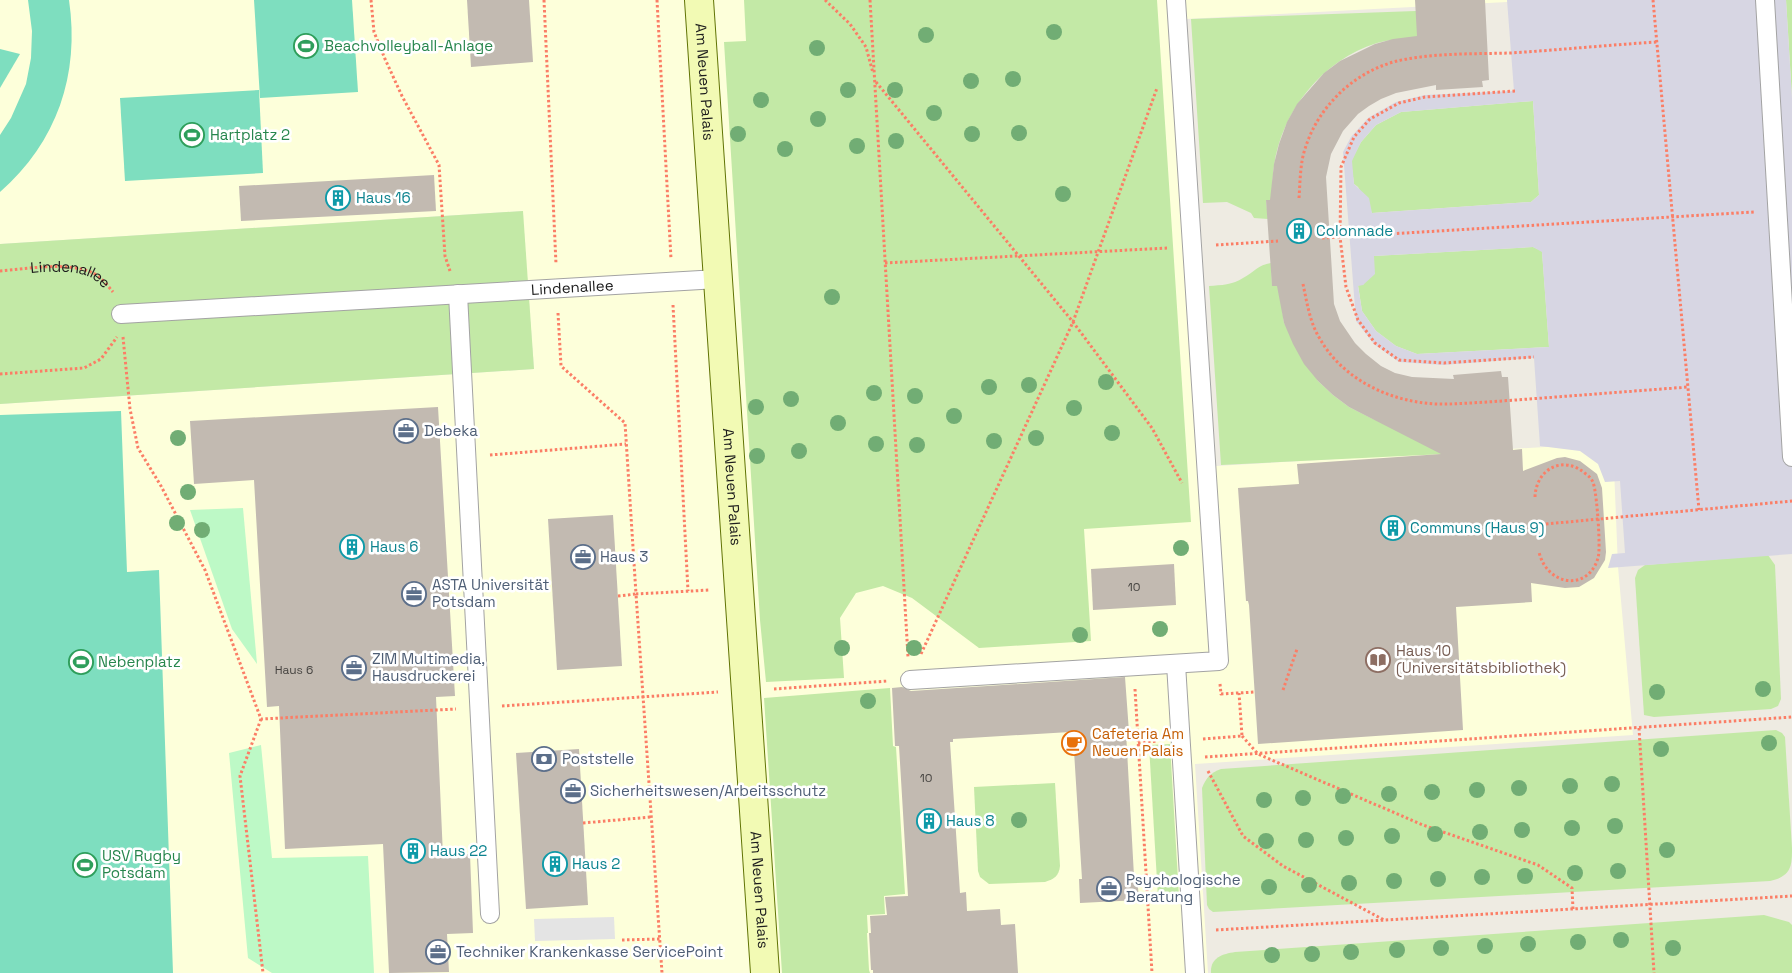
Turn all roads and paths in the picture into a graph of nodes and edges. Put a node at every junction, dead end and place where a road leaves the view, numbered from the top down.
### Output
1 (371, 0) edge
2 (544, 0) edge
3 (699, 0) edge
4 (825, 0) edge
5 (870, 0) edge
6 (1176, 0) edge
7 (1653, 0) edge
8 (1765, 0) edge
9 (1657, 42) junction
10 (875, 80) junction
11 (1181, 81) junction
12 (1515, 91) dead end
13 (1300, 198) dead end
14 (1751, 212) dead end
15 (1672, 217) junction
16 (1340, 237) junction
17 (1322, 238) dead end
18 (1278, 241) dead end
19 (1192, 246) junction
20 (1099, 251) junction
21 (1018, 256) junction
22 (886, 263) junction
23 (0, 271) edge
24 (718, 279) junction
25 (1304, 284) dead end
26 (557, 288) junction
27 (458, 294) junction
28 (120, 314) junction
29 (1073, 322) junction
30 (1534, 357) dead end
31 (0, 374) edge
32 (1688, 387) junction
33 (626, 444) junction
34 (466, 456) junction
35 (1792, 457) edge
36 (1535, 498) dead end
37 (1208, 500) junction
38 (1792, 501) edge
39 (1699, 510) junction
40 (1597, 520) junction
41 (1546, 524) dead end
42 (1539, 552) dead end
43 (739, 589) junction
44 (636, 594) junction
45 (618, 596) dead end
46 (1297, 649) dead end
47 (1176, 664) junction
48 (1134, 666) junction
49 (910, 680) junction
50 (746, 690) junction
51 (1283, 690) dead end
52 (643, 697) junction
53 (479, 708) junction
54 (1792, 717) edge
55 (261, 719) junction
56 (1639, 728) junction
57 (1242, 736) dead end
58 (1258, 754) junction
59 (1201, 758) junction
60 (1182, 759) junction
61 (651, 817) junction
62 (584, 823) dead end
63 (1792, 896) edge
64 (1650, 904) junction
65 (1573, 909) junction
66 (490, 914) dead end
67 (1385, 920) junction
68 (1192, 932) junction
69 (660, 939) junction
70 (622, 940) dead end
71 (263, 973) edge
72 (662, 973) edge
73 (765, 973) edge
74 (1152, 973) edge
75 (1195, 973) edge
76 (1654, 973) edge

1 - 27 path
2 - 26 path
3 - 24 street, Am Neuen Palais
4 - 10 path
5 - 10 path
6 - 11 lane
7 - 9 path
8 - 35 lane
9 - 13 path
9 - 15 path
10 - 21 path
10 - 22 path
11 - 19 lane
11 - 20 path
12 - 16 path
14 - 15 path
15 - 16 path
15 - 32 path
16 - 17 path
16 - 30 path
18 - 19 path
19 - 20 path
19 - 37 lane
20 - 21 path
20 - 29 path
21 - 22 path
21 - 29 path
22 - 49 path
23 - 28 path, Lindenallee
24 - 26 lane, Lindenallee
24 - 43 street, Am Neuen Palais
25 - 32 path
26 - 27 lane, Lindenallee
26 - 33 path
27 - 28 lane, Lindenallee
27 - 34 lane
28 - 31 path
28 - 55 path, Lindenallee
29 - 37 path
29 - 49 path
32 - 39 path
33 - 34 path
33 - 44 path
34 - 53 lane
36 - 40 path
37 - 47 lane
38 - 39 path
39 - 40 path
40 - 41 path
40 - 42 path
43 - 44 path
43 - 50 street, Am Neuen Palais
44 - 45 path
44 - 52 path
46 - 51 path
47 - 48 lane
47 - 60 lane
48 - 49 lane
48 - 74 path
49 - 50 path
50 - 52 path
50 - 73 street, Am Neuen Palais
52 - 53 path
52 - 61 path
53 - 55 path
53 - 66 lane
54 - 56 path
55 - 71 path
56 - 58 path
56 - 64 path
57 - 58 path
58 - 59 path
58 - 65 path
59 - 60 path
59 - 67 path
60 - 68 lane
61 - 62 path
61 - 69 path
63 - 64 path
64 - 65 path
64 - 76 path
65 - 67 path
67 - 68 path
68 - 75 lane
69 - 70 path
69 - 72 path

